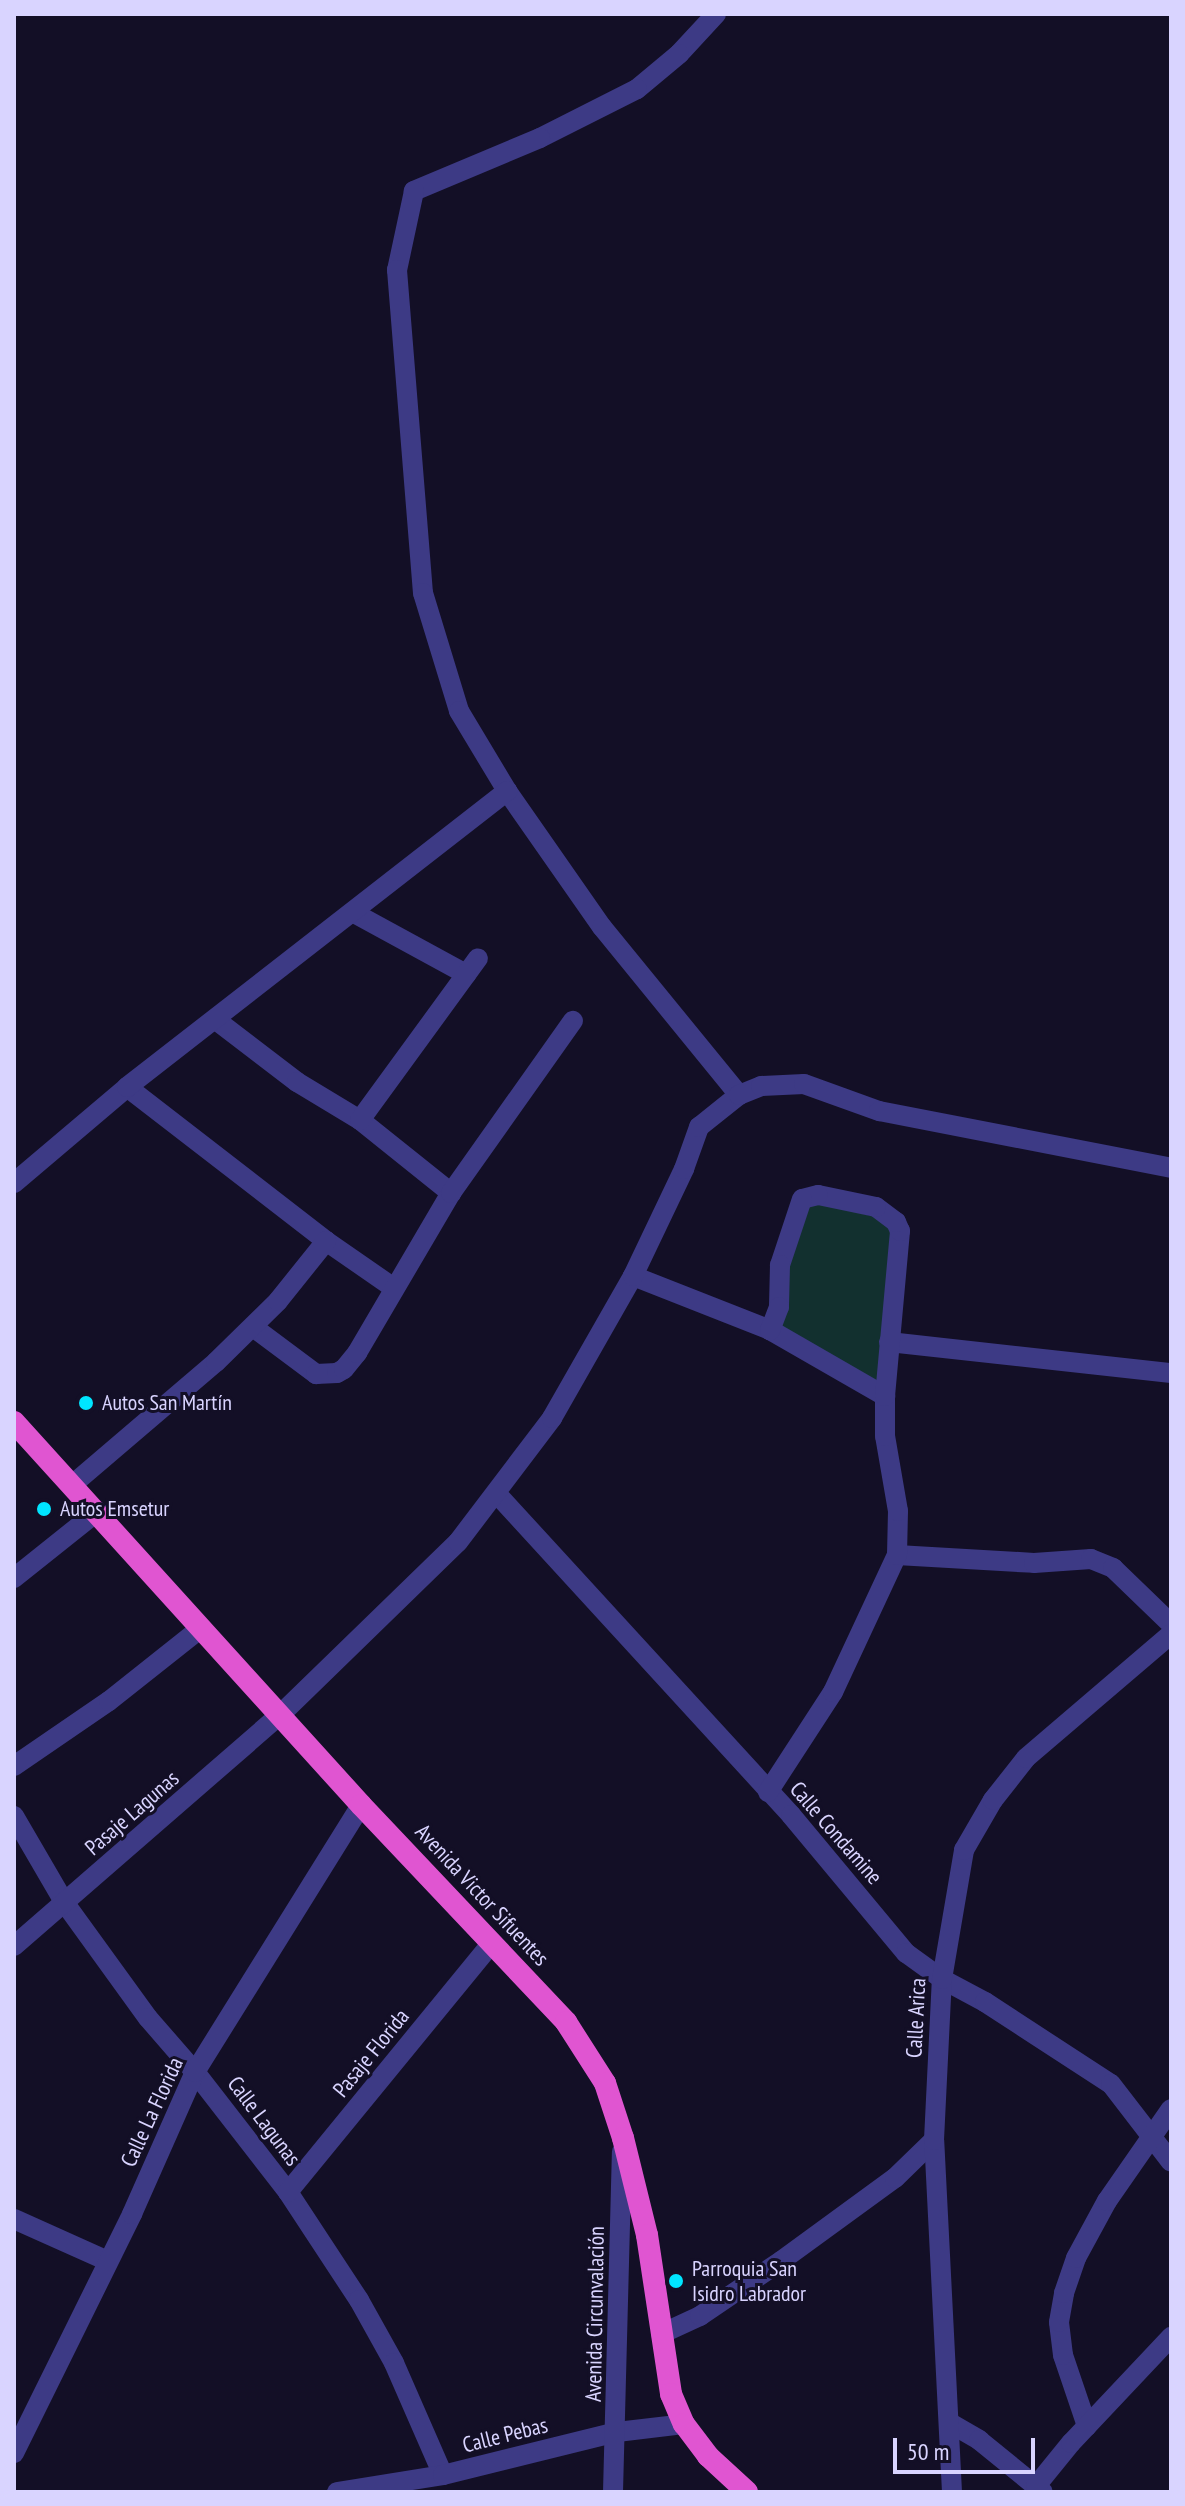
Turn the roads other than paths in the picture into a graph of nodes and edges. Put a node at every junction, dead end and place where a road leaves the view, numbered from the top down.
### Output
1 (716, 14) edge
2 (507, 791) junction
3 (354, 913) junction
4 (216, 1020) junction
5 (573, 1021) dead end
6 (127, 1087) junction
7 (739, 1095) junction
8 (360, 1120) junction
9 (1171, 1168) edge
10 (14, 1183) edge
11 (451, 1193) junction
12 (326, 1241) junction
13 (633, 1276) junction
14 (394, 1288) junction
15 (253, 1327) junction
16 (770, 1330) junction
17 (889, 1342) junction
18 (1171, 1373) edge
19 (885, 1396) junction
20 (14, 1422) edge
21 (72, 1485) junction
22 (497, 1494) junction
23 (98, 1511) junction
24 (897, 1555) junction
25 (14, 1578) edge
26 (1171, 1624) edge
27 (200, 1629) junction
28 (1171, 1634) edge
29 (280, 1715) junction
30 (14, 1766) edge
31 (768, 1792) junction
32 (361, 1805) junction
33 (14, 1816) edge
34 (64, 1902) junction
35 (492, 1943) junction
36 (14, 1946) edge
37 (942, 1979) junction
38 (195, 2072) junction
39 (1171, 2109) edge
40 (1150, 2137) junction
41 (623, 2138) junction
42 (934, 2140) junction
43 (1171, 2162) edge
44 (288, 2192) junction
45 (14, 2219) edge
46 (108, 2261) junction
47 (661, 2334) junction
48 (1171, 2337) edge
49 (950, 2423) junction
50 (684, 2424) junction
51 (1087, 2426) junction
52 (617, 2432) junction
53 (14, 2453) edge
54 (443, 2475) junction
55 (1040, 2489) edge
56 (337, 2492) edge
57 (613, 2492) edge
58 (747, 2492) edge
59 (952, 2492) edge

1 - 2 street
2 - 3 street
2 - 7 street
3 - 4 street
3 - 8 street
4 - 6 street
4 - 8 street
5 - 11 street
6 - 10 street
6 - 12 street
7 - 9 street
7 - 13 street, Pasaje Lagunas
8 - 11 street
11 - 14 street
12 - 14 street
12 - 15 street
13 - 16 street
13 - 22 street, Pasaje Lagunas
14 - 15 street
15 - 21 street
16 - 17 street
16 - 19 street
17 - 18 street
17 - 19 street
19 - 24 street
20 - 21 highway, Avenida Victor Sifuentes
21 - 23 highway, Avenida Victor Sifuentes
22 - 29 street, Pasaje Lagunas
22 - 31 street, Calle Condamine
23 - 25 street
23 - 27 highway, Avenida Victor Sifuentes
24 - 26 street
24 - 31 street
27 - 29 highway, Avenida Victor Sifuentes
27 - 30 street
28 - 37 street, Calle Arica
29 - 32 highway, Avenida Victor Sifuentes
29 - 34 street, Pasaje Lagunas
31 - 37 street, Calle Condamine
32 - 35 highway, Avenida Victor Sifuentes
32 - 38 street, Calle La Florida
33 - 34 street, Calle Lagunas
34 - 36 street, Pasaje Lagunas
34 - 38 street, Calle Lagunas
35 - 41 highway, Avenida Victor Sifuentes
35 - 44 street, Pasaje Florida
37 - 40 street, Calle Condamine
37 - 42 street, Calle Arica
38 - 44 street, Calle Lagunas
38 - 46 street, Calle La Florida
39 - 40 street
40 - 43 street, Calle Condamine
40 - 51 street
41 - 47 highway, Avenida Victor Sifuentes
41 - 52 street, Avenida Circunvalación
42 - 47 street
42 - 49 street, Calle Arica
44 - 54 street, Calle Lagunas
45 - 46 street
46 - 53 street, Calle La Florida
47 - 50 highway, Avenida Victor Sifuentes
48 - 51 street
49 - 55 street
49 - 59 street, Calle Arica
50 - 52 street, Calle Pebas
50 - 58 highway, Avenida Victor Sifuentes
51 - 55 street
52 - 54 street, Calle Pebas
52 - 57 street, Avenida Circunvalación
54 - 56 street, Calle Pebas

